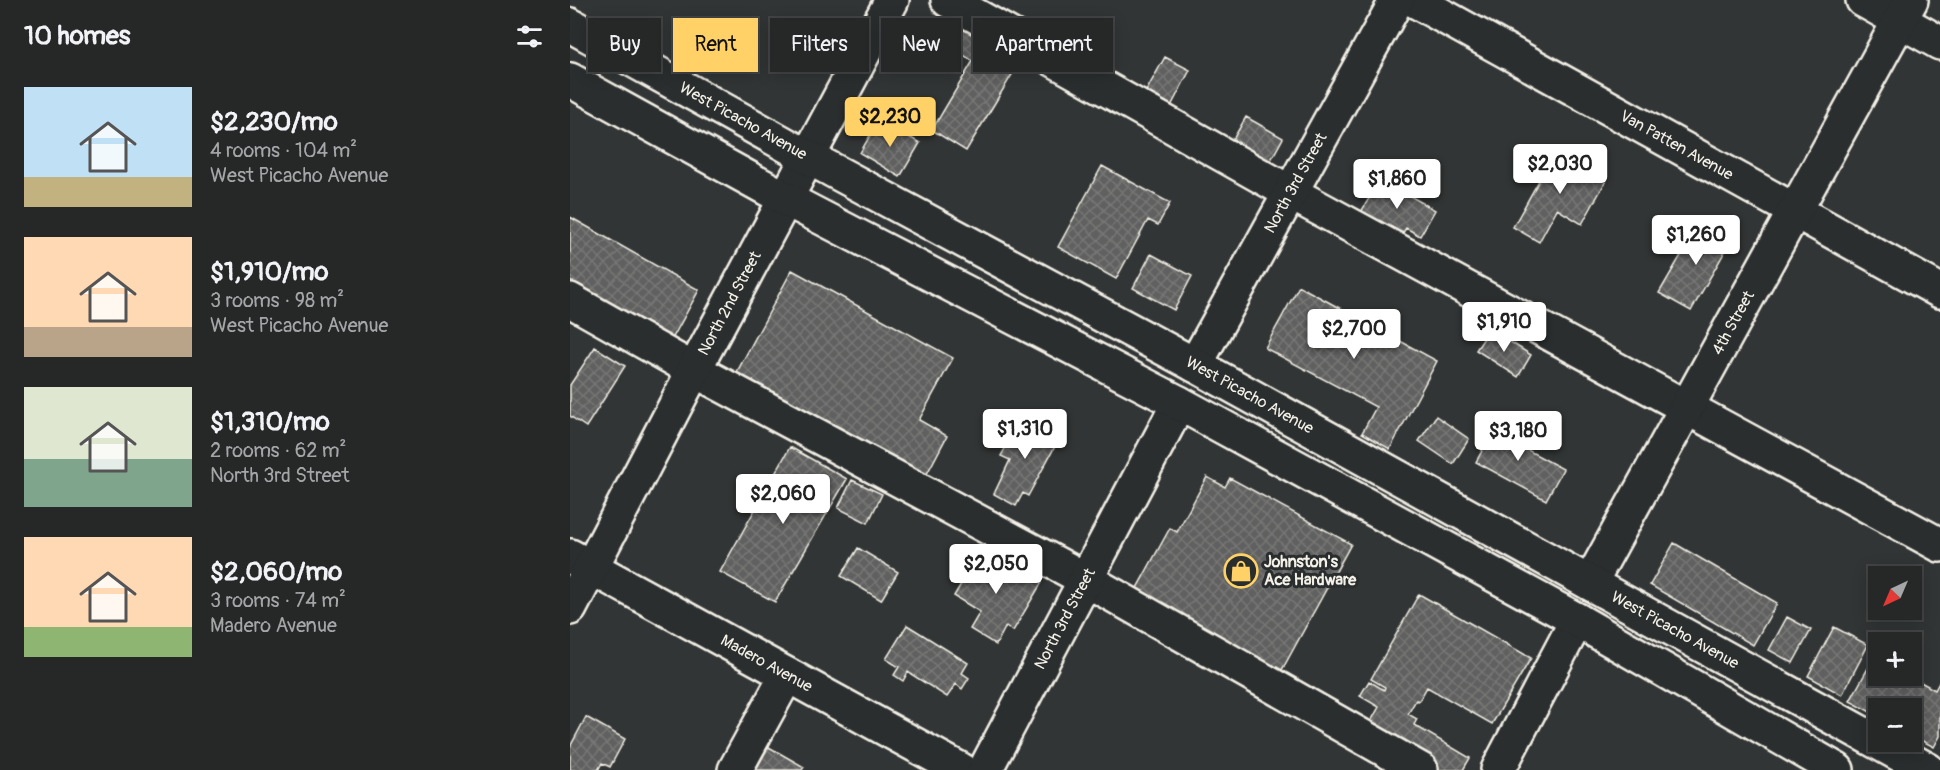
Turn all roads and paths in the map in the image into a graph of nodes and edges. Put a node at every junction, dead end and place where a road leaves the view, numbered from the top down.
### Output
1 (892, 0) edge
2 (948, 0) edge
3 (1397, 0) edge
4 (1414, 0) edge
5 (1863, 0) edge
6 (1905, 10) edge
7 (570, 25) edge
8 (1940, 43) edge
9 (570, 80) edge
10 (808, 157) junction
11 (1291, 193) junction
12 (786, 199) junction
13 (1794, 211) junction
14 (1940, 291) edge
15 (570, 300) edge
16 (1195, 365) junction
17 (694, 370) junction
18 (1179, 403) junction
19 (1686, 408) junction
20 (1940, 545) edge
21 (581, 562) edge
22 (1086, 579) junction
23 (1590, 583) junction
24 (570, 608) edge
25 (1577, 620) junction
26 (787, 675) junction
27 (735, 770) edge
28 (961, 770) edge
29 (985, 770) edge
30 (1421, 770) edge
31 (1498, 770) edge
32 (1837, 770) edge
33 (1928, 770) edge

1 - 10 street, North 2nd Street
2 - 11 street
3 - 11 street, North 3rd Street
4 - 13 street, Van Patten Avenue
5 - 6 street
6 - 8 street
6 - 13 street, 4th Street
7 - 10 street, West Picacho Avenue
9 - 12 street
10 - 12 street, North 2nd Street
10 - 16 street, West Picacho Avenue
11 - 16 street, North 3rd Street
11 - 19 street
12 - 17 street, North 2nd Street
12 - 18 street
13 - 14 street, Van Patten Avenue
13 - 19 street, 4th Street
15 - 17 street
16 - 23 street, West Picacho Avenue
17 - 21 street, North 2nd Street
17 - 22 street
18 - 22 street, North 3rd Street
18 - 25 street
19 - 20 street
19 - 23 street, 4th Street
21 - 24 street, North 2nd Street
21 - 26 street, Madero Avenue
22 - 29 street, North 3rd Street
22 - 30 street
23 - 33 street, West Picacho Avenue
25 - 31 street
25 - 32 street
26 - 27 street
26 - 28 street, Madero Avenue

